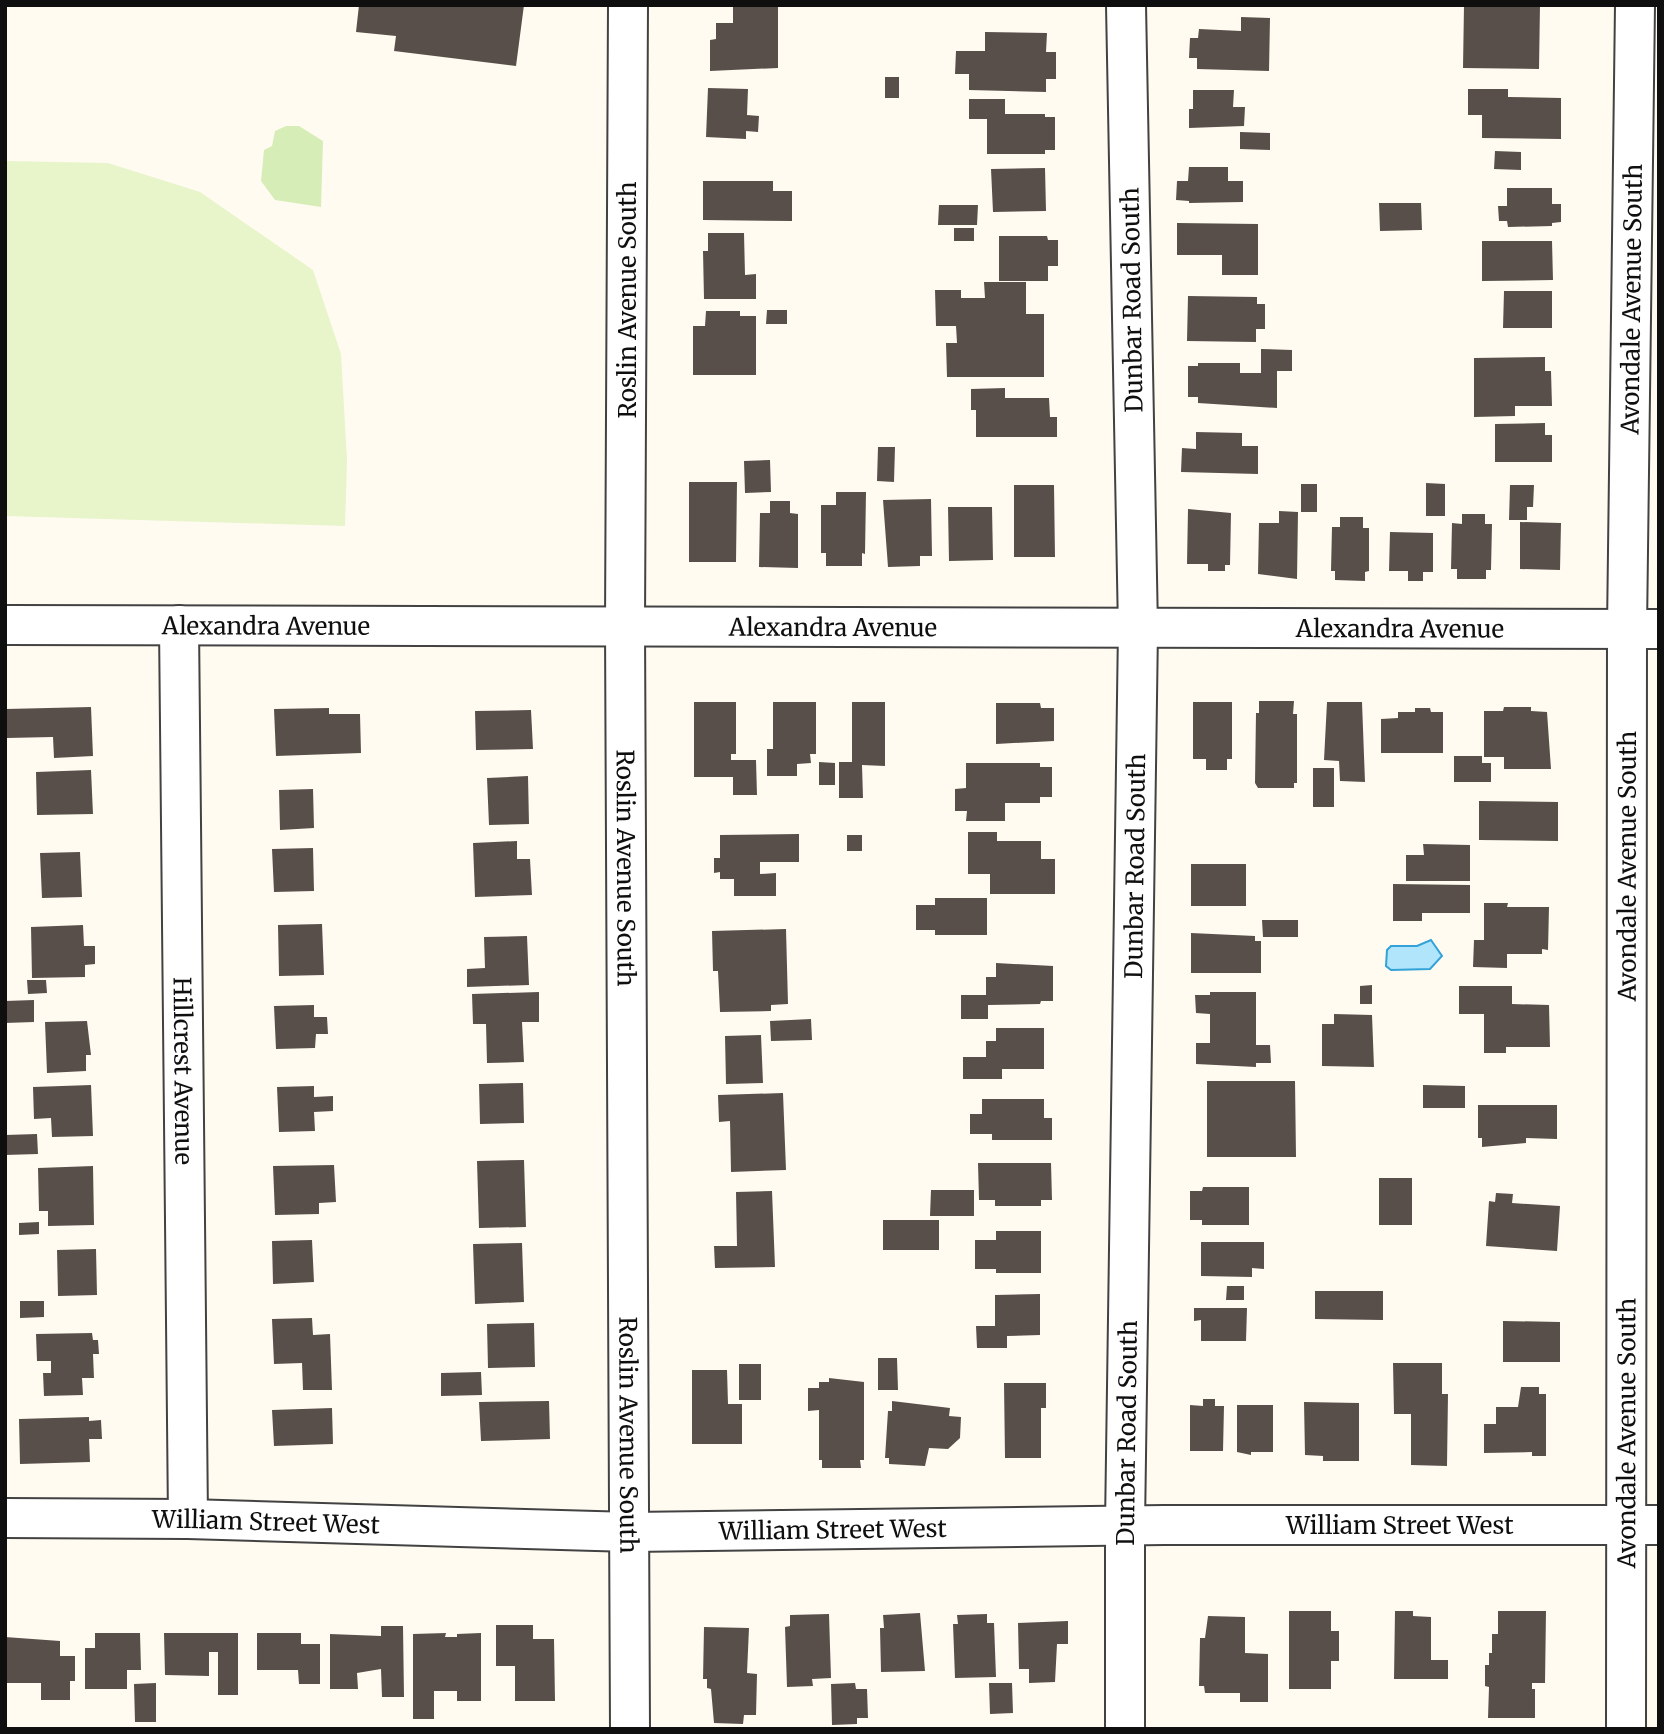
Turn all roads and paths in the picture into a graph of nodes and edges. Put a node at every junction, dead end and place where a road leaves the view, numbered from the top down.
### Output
1 (628, 5) edge
2 (1126, 5) edge
3 (1635, 5) edge
4 (5, 625) edge
5 (179, 625) junction
6 (625, 625) junction
7 (1139, 629) junction
8 (1643, 629) edge
9 (5, 1518) edge
10 (188, 1519) junction
11 (1125, 1525) junction
12 (1642, 1525) edge
13 (631, 1532) junction
14 (630, 1729) edge
15 (1125, 1729) edge
16 (1626, 1729) edge

1 - 6 street, Roslin Avenue South
2 - 7 street, Dunbar Road South
3 - 8 street, Avondale Avenue South
4 - 5 street, Alexandra Avenue
5 - 6 street, Alexandra Avenue
5 - 10 street, Hillcrest Avenue
6 - 7 street, Alexandra Avenue
6 - 13 street, Roslin Avenue South
7 - 8 street, Alexandra Avenue
7 - 11 street, Dunbar Road South
8 - 12 street, Avondale Avenue South
9 - 10 street, William Street West
10 - 13 street, William Street West
11 - 12 street, William Street West
11 - 13 street, William Street West
11 - 15 street, Dunbar Road South
12 - 16 street, Avondale Avenue South
13 - 14 street, Roslin Avenue South

